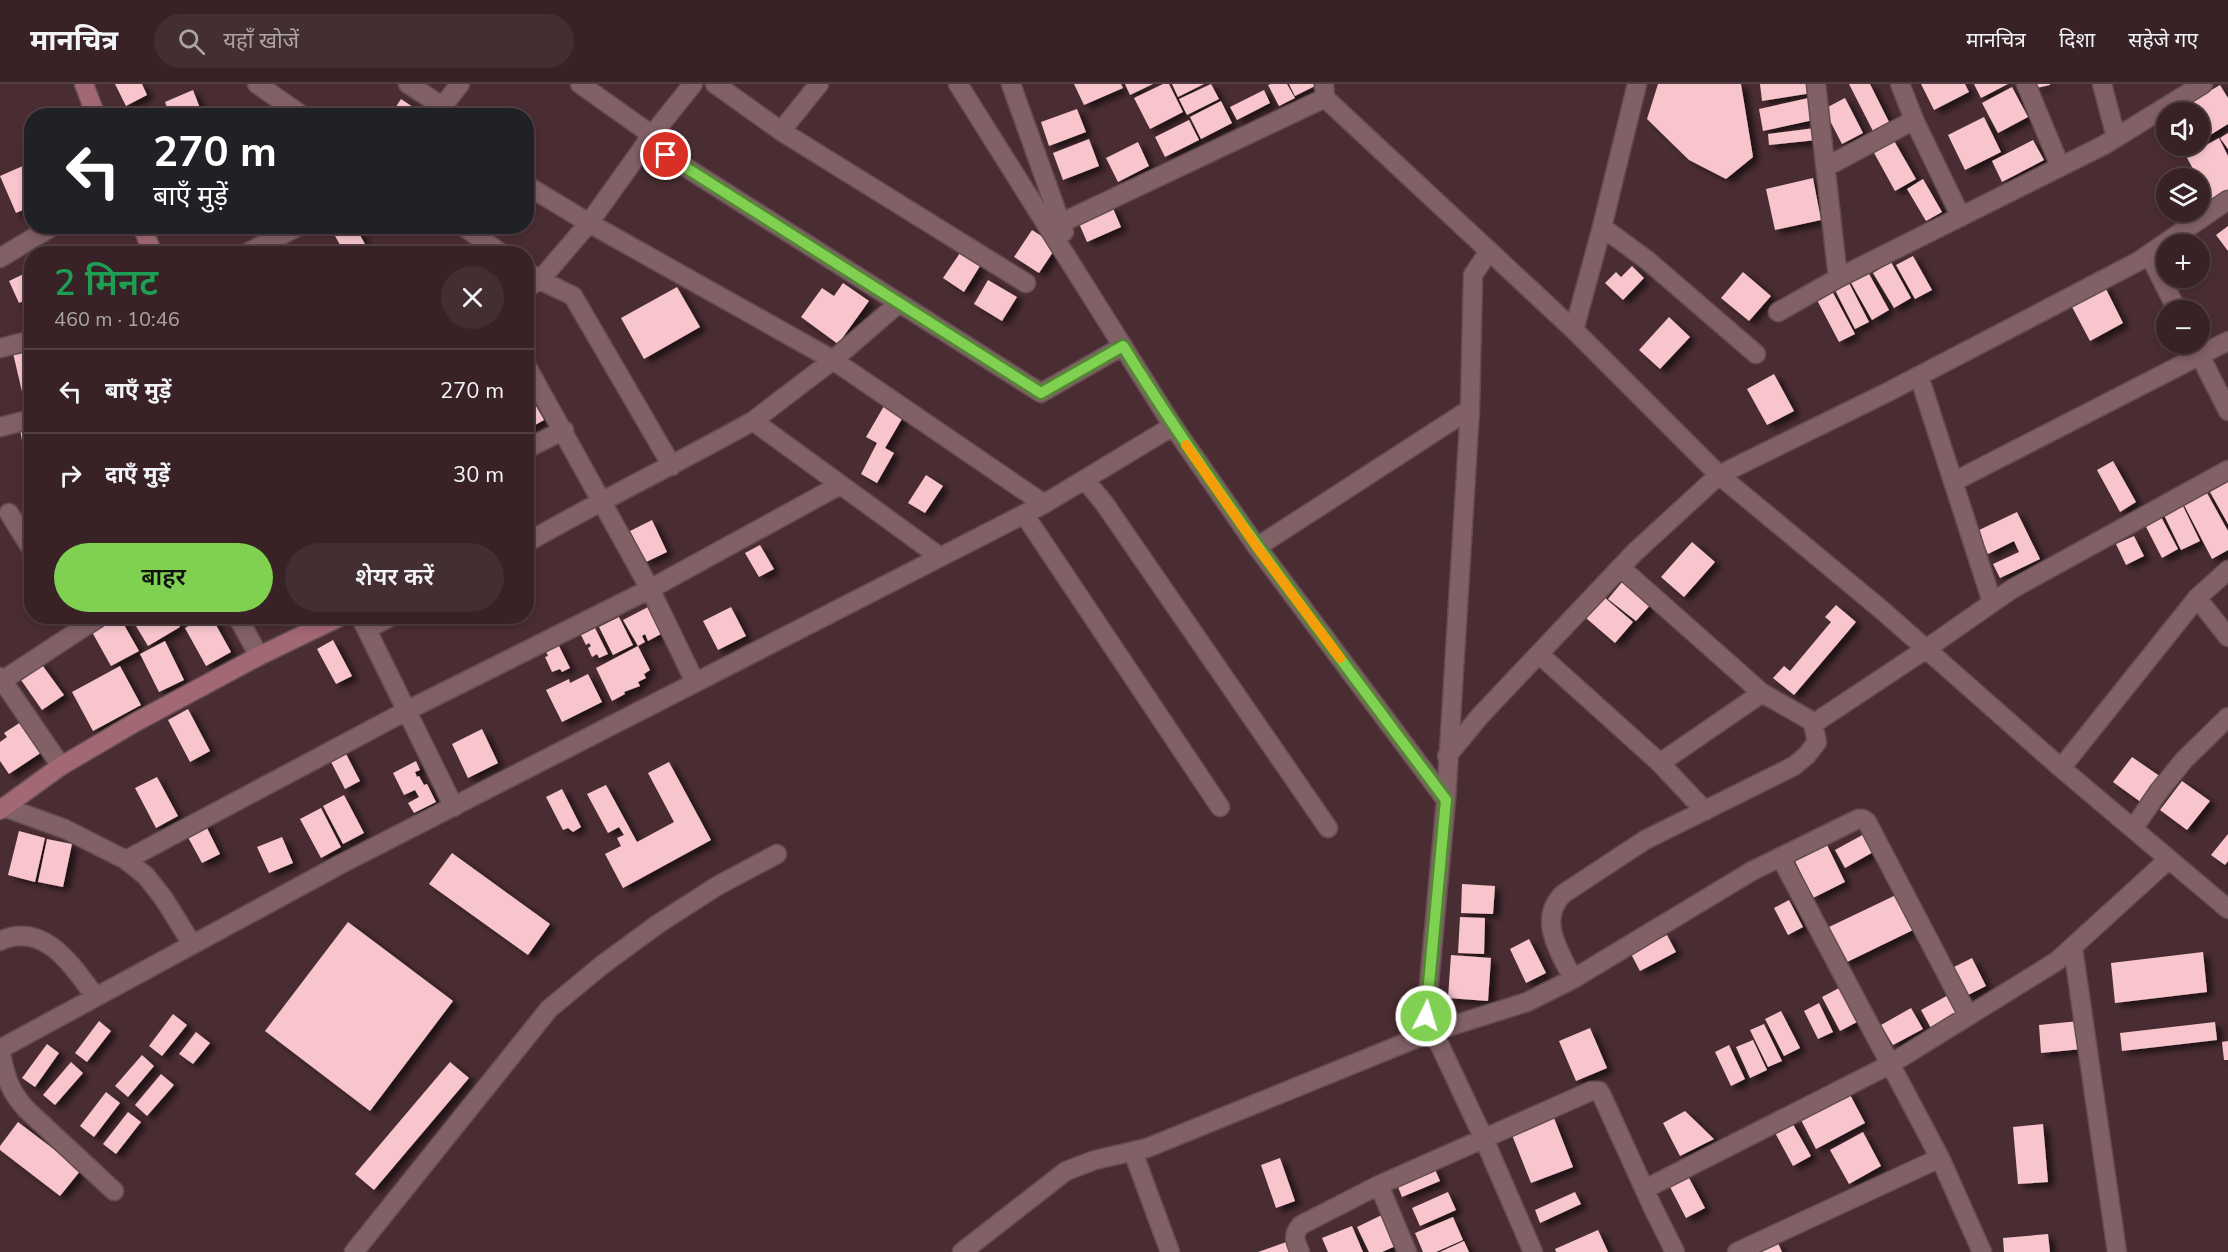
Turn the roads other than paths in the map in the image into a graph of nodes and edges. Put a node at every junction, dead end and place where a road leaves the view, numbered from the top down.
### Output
1 (84, 84) edge
2 (257, 84) edge
3 (408, 84) edge
4 (460, 84) edge
5 (579, 84) edge
6 (693, 84) edge
7 (715, 84) edge
8 (819, 84) edge
9 (958, 84) edge
10 (1011, 84) edge
11 (1637, 84) edge
12 (1816, 84) edge
13 (1900, 84) edge
14 (2026, 84) edge
15 (2102, 84) edge
16 (2203, 84) edge
17 (1324, 91) edge
18 (93, 108) edge
19 (292, 108) edge
20 (435, 108) edge
21 (440, 108) edge
22 (1914, 120) junction
23 (781, 131) junction
24 (2116, 137) junction
25 (649, 139) junction
26 (2060, 166) junction
27 (1826, 167) junction
28 (534, 190) edge
29 (2228, 200) edge
30 (1962, 217) junction
31 (589, 223) junction
32 (1061, 223) junction
33 (1602, 227) junction
34 (40, 234) edge
35 (283, 234) edge
36 (474, 234) edge
37 (260, 246) edge
38 (491, 246) edge
39 (1489, 251) junction
40 (2149, 254) junction
41 (0, 258) edge
42 (534, 276) edge
43 (1838, 278) junction
44 (534, 280) edge
45 (1081, 281) junction
46 (1026, 283) dead end
47 (2172, 300) edge
48 (898, 303) junction
49 (1778, 312) dead end
50 (1574, 330) junction
51 (2228, 341) edge
52 (24, 342) edge
53 (1123, 346) junction
54 (2210, 346) edge
55 (0, 348) edge
56 (1756, 354) dead end
57 (2188, 354) edge
58 (2200, 354) edge
59 (833, 360) junction
60 (1919, 376) junction
61 (534, 379) edge
62 (1470, 409) junction
63 (2228, 411) edge
64 (24, 421) edge
65 (753, 421) junction
66 (1173, 426) junction
67 (0, 427) edge
68 (564, 430) junction
69 (534, 445) edge
70 (672, 466) junction
71 (2228, 470) edge
72 (1719, 474) junction
73 (1085, 480) junction
74 (1953, 482) junction
75 (840, 485) junction
76 (601, 500) junction
77 (1044, 504) junction
78 (9, 513) dead end
79 (1024, 514) junction
80 (24, 537) edge
81 (534, 538) edge
82 (1257, 547) junction
83 (940, 557) junction
84 (1621, 568) junction
85 (2228, 570) edge
86 (650, 590) junction
87 (2197, 598) junction
88 (1992, 602) junction
89 (75, 624) edge
90 (241, 624) edge
91 (325, 624) edge
92 (365, 624) edge
93 (2228, 637) edge
94 (1926, 649) junction
95 (1539, 654) junction
96 (259, 656) junction
97 (1, 680) edge
98 (695, 682) junction
99 (1762, 693) junction
100 (408, 710) junction
101 (2228, 717) edge
102 (1813, 724) junction
103 (1447, 756) junction
104 (1660, 764) junction
105 (61, 766) junction
106 (2061, 768) junction
107 (1446, 800) junction
108 (454, 807) junction
109 (1220, 807) dead end
110 (2, 808) edge
111 (1705, 810) junction
112 (1328, 828) dead end
113 (2133, 829) junction
114 (777, 854) dead end
115 (1781, 858) junction
116 (2169, 859) junction
117 (126, 860) junction
118 (2228, 909) edge
119 (0, 942) edge
120 (192, 944) junction
121 (2073, 948) junction
122 (1573, 979) junction
123 (95, 996) junction
124 (1968, 1016) junction
125 (1432, 1032) junction
126 (1889, 1065) junction
127 (1484, 1139) junction
128 (1133, 1152) junction
129 (1940, 1158) junction
130 (1378, 1185) junction
131 (1645, 1190) junction
132 (114, 1191) dead end
133 (354, 1252) edge
134 (962, 1252) edge
135 (1170, 1252) edge
136 (1300, 1252) edge
137 (1407, 1252) edge
138 (1533, 1252) edge
139 (1676, 1252) edge
140 (1737, 1252) edge
141 (1982, 1252) edge
142 (2117, 1252) edge

1 - 18 street
2 - 19 street
3 - 20 street
4 - 21 street
5 - 25 street
6 - 25 street
7 - 23 street
8 - 23 street
9 - 45 street
10 - 32 street
11 - 33 street
12 - 27 street
13 - 22 street
14 - 26 street
15 - 24 street
16 - 24 street
17 - 32 street
17 - 39 street
22 - 27 street
22 - 30 street
23 - 46 street
24 - 26 street
25 - 31 street
25 - 48 street
26 - 30 street
27 - 43 street
28 - 31 street
29 - 40 street
30 - 43 street
31 - 42 street
31 - 59 street
32 - 45 street
33 - 50 street
33 - 56 street
34 - 41 street
35 - 37 street
36 - 38 street
39 - 50 street
39 - 62 street
40 - 47 street
40 - 60 street
43 - 49 street
44 - 70 street
45 - 53 street
48 - 53 street
48 - 59 street
50 - 72 street
51 - 54 street
52 - 55 street
53 - 66 street
57 - 74 street
58 - 63 street
59 - 65 street
59 - 77 street
60 - 72 street
60 - 74 street
61 - 68 street
62 - 82 street
62 - 103 street
64 - 67 street
65 - 70 street
65 - 75 street
66 - 73 street
66 - 82 street
68 - 69 street
68 - 76 street
70 - 76 street
71 - 88 street
72 - 84 street
72 - 94 street
73 - 77 street
73 - 112 street
74 - 88 street
75 - 83 street
75 - 86 street
76 - 81 street
76 - 86 street
77 - 79 street
78 - 80 street
79 - 83 street
79 - 109 street
82 - 107 street
83 - 98 street
84 - 95 street
84 - 99 street
85 - 87 street
86 - 98 street
86 - 100 street
87 - 93 street
87 - 106 street
88 - 94 street
89 - 97 street
90 - 96 street
91 - 96 street
92 - 100 street
94 - 102 street
94 - 106 street
95 - 103 street
95 - 104 street
96 - 105 street
97 - 105 street
98 - 108 street
99 - 102 street
99 - 104 street
100 - 108 street
100 - 117 street
101 - 113 street
102 - 111 street
103 - 107 street
104 - 111 street
105 - 110 street
106 - 113 street
107 - 125 street
108 - 120 street
110 - 117 street
111 - 122 street
113 - 116 street
114 - 133 street
115 - 122 street
115 - 124 street
115 - 126 street
116 - 118 street
116 - 121 street
117 - 120 street
119 - 123 street
120 - 123 street
121 - 124 street
121 - 142 street
122 - 125 street
123 - 132 street
124 - 126 street
125 - 127 street
125 - 128 street
126 - 129 street
126 - 131 street
127 - 130 street
127 - 131 street
127 - 138 street
128 - 134 street
128 - 135 street
129 - 140 street
129 - 141 street
130 - 136 street
130 - 137 street
131 - 139 street

